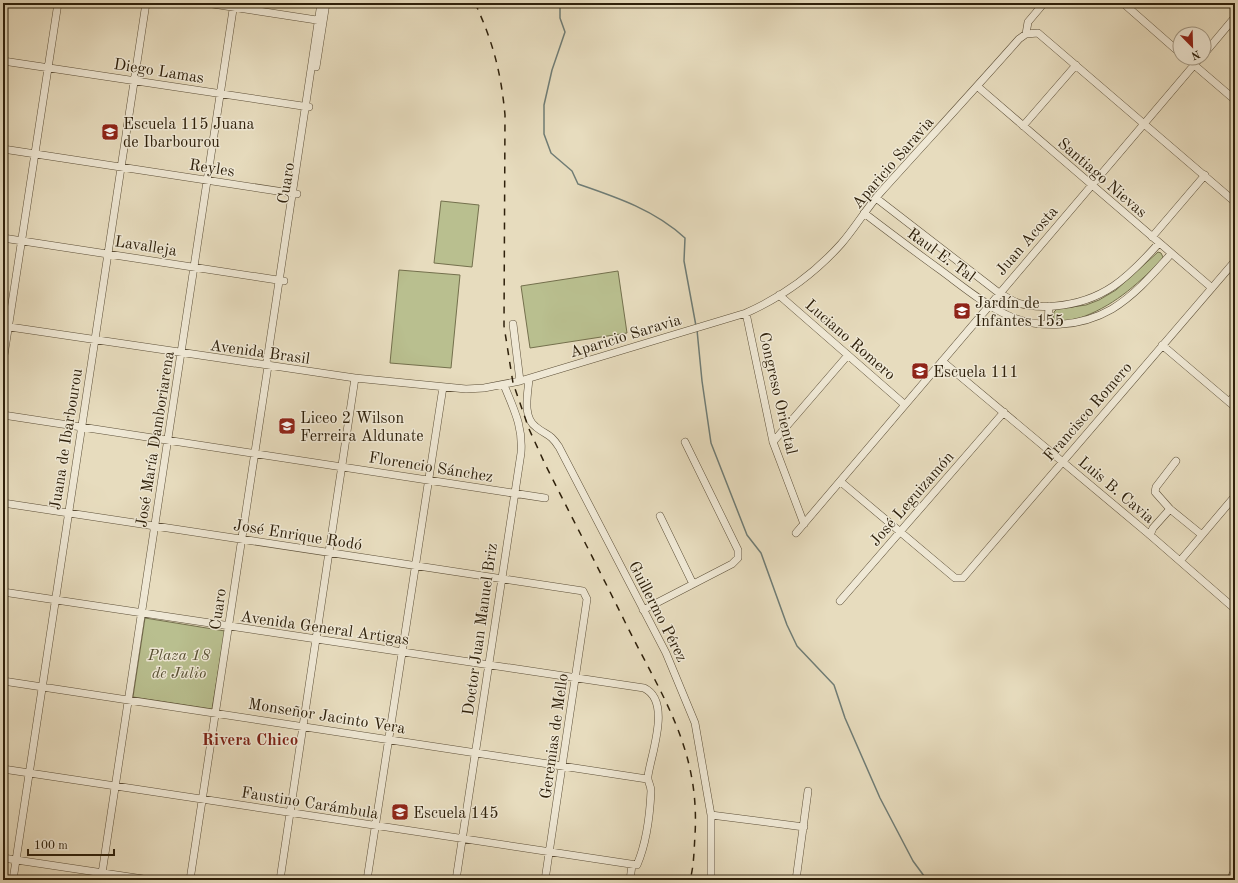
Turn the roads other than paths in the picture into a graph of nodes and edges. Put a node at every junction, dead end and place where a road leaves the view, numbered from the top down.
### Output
1 (58, 3) edge
2 (146, 3) edge
3 (206, 3) edge
4 (321, 3) edge
5 (326, 3) edge
6 (1044, 3) edge
7 (1122, 3) edge
8 (234, 5) edge
9 (1235, 17) edge
10 (321, 20) junction
11 (1026, 34) junction
12 (1212, 44) edge
13 (1172, 46) edge
14 (3, 61) edge
15 (1076, 65) junction
16 (1193, 66) edge
17 (1195, 66) edge
18 (48, 67) junction
19 (135, 80) junction
20 (977, 86) junction
21 (220, 93) junction
22 (1235, 100) edge
23 (308, 107) junction
24 (1145, 124) junction
25 (1023, 126) junction
26 (3, 149) edge
27 (35, 154) junction
28 (122, 167) junction
29 (1205, 175) junction
30 (207, 180) junction
31 (1092, 185) junction
32 (295, 193) junction
33 (876, 198) junction
34 (1235, 202) edge
35 (864, 213) junction
36 (1152, 237) junction
37 (3, 238) edge
38 (21, 240) junction
39 (1159, 243) junction
40 (109, 253) junction
41 (1171, 254) junction
42 (1235, 260) edge
43 (194, 267) junction
44 (282, 280) junction
45 (1212, 288) junction
46 (999, 293) junction
47 (779, 295) junction
48 (989, 305) junction
49 (1049, 306) junction
50 (746, 313) junction
51 (513, 324) dead end
52 (1048, 324) junction
53 (6, 327) edge
54 (95, 340) junction
55 (1162, 345) junction
56 (181, 354) junction
57 (848, 355) junction
58 (942, 361) junction
59 (3, 362) edge
60 (268, 366) junction
61 (355, 378) junction
62 (528, 379) junction
63 (517, 382) junction
64 (504, 385) junction
65 (442, 387) junction
66 (1235, 395) edge
67 (1229, 402) junction
68 (904, 404) junction
69 (1235, 407) edge
70 (1004, 412) junction
71 (3, 415) edge
72 (81, 428) junction
73 (168, 441) junction
74 (685, 442) dead end
75 (773, 442) junction
76 (254, 454) junction
77 (1176, 461) dead end
78 (1062, 462) junction
79 (341, 466) junction
80 (428, 480) junction
81 (841, 482) junction
82 (514, 493) junction
83 (1235, 496) edge
84 (546, 498) dead end
85 (3, 503) edge
86 (1170, 509) junction
87 (68, 513) junction
88 (660, 516) dead end
89 (804, 524) junction
90 (155, 526) junction
91 (901, 532) junction
92 (796, 533) dead end
93 (1150, 535) junction
94 (1202, 535) junction
95 (241, 539) junction
96 (328, 553) junction
97 (1180, 561) junction
98 (415, 566) junction
99 (501, 579) junction
100 (692, 584) junction
101 (3, 592) edge
102 (586, 595) joint
103 (55, 600) junction
104 (840, 601) dead end
105 (1235, 609) edge
106 (643, 610) junction
107 (142, 613) junction
108 (229, 627) junction
109 (315, 639) junction
110 (402, 652) junction
111 (488, 665) junction
112 (575, 678) junction
113 (3, 681) edge
114 (41, 686) junction
115 (129, 700) junction
116 (216, 712) junction
117 (302, 726) junction
118 (388, 740) junction
119 (475, 752) junction
120 (562, 766) junction
121 (3, 769) edge
122 (29, 773) junction
123 (647, 779) junction
124 (116, 786) junction
125 (808, 791) dead end
126 (202, 799) junction
127 (289, 812) junction
128 (711, 815) junction
129 (376, 826) junction
130 (804, 826) junction
131 (462, 839) junction
132 (550, 851) junction
133 (3, 858) edge
134 (16, 860) junction
135 (635, 865) junction
136 (1235, 870) edge
137 (102, 876) edge
138 (13, 880) edge
139 (150, 880) edge
140 (190, 880) edge
141 (280, 880) edge
142 (367, 880) edge
143 (456, 880) edge
144 (545, 880) edge
145 (630, 880) edge
146 (711, 880) edge
147 (796, 880) edge
148 (1230, 880) edge

1 - 18 street
2 - 19 street, Juana de Ibarbourou
3 - 8 street
4 - 10 street, Cuaro
5 - 10 street, Cuaro
6 - 11 street
7 - 13 street
8 - 10 street
8 - 21 street, José María Damboriarena
9 - 12 street
10 - 23 street, Cuaro
11 - 15 street
11 - 20 street, Aparicio Saravia
14 - 18 street, Diego Lamas
15 - 24 street
15 - 25 street
16 - 24 street, Juan Acosta
17 - 22 street
18 - 19 street, Diego Lamas
18 - 27 street
19 - 21 street, Diego Lamas
19 - 28 street, Juana de Ibarbourou
20 - 25 street, Santiago Nievas
20 - 33 street, Aparicio Saravia
21 - 23 street, Diego Lamas
21 - 30 street, José María Damboriarena
23 - 32 street, Cuaro
24 - 29 street
24 - 31 street, Juan Acosta
25 - 31 street, Santiago Nievas
26 - 27 street, Reyles
27 - 28 street, Reyles
27 - 38 street
28 - 30 street, Reyles
28 - 40 street, Juana de Ibarbourou
29 - 34 street
29 - 36 street
30 - 32 street, Reyles
30 - 43 street, José María Damboriarena
31 - 36 street, Santiago Nievas
31 - 46 street, Juan Acosta
32 - 44 street, Cuaro
33 - 35 street, Aparicio Saravia
33 - 46 street, Raul E. Tal
35 - 47 street, Aparicio Saravia
35 - 48 street, Raul E. Tal
36 - 39 street, Santiago Nievas
37 - 38 street, Lavalleja
38 - 40 street, Lavalleja
38 - 53 street
39 - 41 street, Santiago Nievas
39 - 49 street, Raul E. Tal
40 - 43 street, Lavalleja
40 - 54 street, Juana de Ibarbourou
41 - 45 street, Santiago Nievas
41 - 52 street, Raul E. Tal
42 - 45 street, Francisco Romero
43 - 44 street, Lavalleja
43 - 56 street, José María Damboriarena
44 - 60 street, Cuaro
45 - 55 street, Francisco Romero
46 - 48 street, Juan Acosta
46 - 49 street, Raul E. Tal
47 - 50 street, Aparicio Saravia
47 - 57 street, Luciano Romero
48 - 52 street, Raul E. Tal
48 - 58 street, Juan Acosta
49 - 52 street
50 - 62 street, Aparicio Saravia
50 - 75 street, Congreso Oriental
51 - 63 street
53 - 54 street, Avenida Brasil
53 - 59 street
54 - 56 street, Avenida Brasil
54 - 72 street, Juana de Ibarbourou
55 - 67 street
55 - 78 street, Francisco Romero
56 - 60 street, Avenida Brasil
56 - 73 street, José María Damboriarena
57 - 68 street, Luciano Romero
57 - 75 street
58 - 68 street, Juan Acosta
58 - 70 street, Luis B. Cavia
60 - 61 street, Avenida Brasil
60 - 76 street, Cuaro
61 - 65 street, Avenida Brasil
61 - 79 street
62 - 63 street, Aparicio Saravia
62 - 106 street, Guillermo Pérez
63 - 64 street, Avenida Brasil
64 - 65 street, Avenida Brasil
64 - 82 street, Doctor Juan Manuel Briz
65 - 80 street
66 - 67 street
67 - 69 street
68 - 81 street, Juan Acosta
70 - 78 street, Luis B. Cavia
70 - 91 street, José Leguizamón
71 - 72 street, Florencio Sánchez
72 - 73 street, Florencio Sánchez
72 - 87 street, Juana de Ibarbourou
73 - 76 street, Florencio Sánchez
73 - 90 street, José María Damboriarena
74 - 100 street
75 - 89 street, Congreso Oriental
76 - 79 street, Florencio Sánchez
76 - 95 street, Cuaro
77 - 86 street
78 - 91 street, Francisco Romero
78 - 93 street, Luis B. Cavia
79 - 80 street, Florencio Sánchez
79 - 96 street
80 - 82 street, Florencio Sánchez
80 - 98 street
81 - 89 street, Juan Acosta
81 - 91 street
82 - 84 street, Florencio Sánchez
82 - 99 street, Doctor Juan Manuel Briz
83 - 94 street
85 - 87 street, José Enrique Rodó
86 - 93 street
86 - 94 street
87 - 90 street, José Enrique Rodó
87 - 103 street, Juana de Ibarbourou
88 - 100 street
89 - 92 street, Juan Acosta
90 - 95 street, José Enrique Rodó
90 - 107 street, José María Damboriarena
91 - 104 street, José Leguizamón
93 - 97 street, Luis B. Cavia
94 - 97 street
95 - 96 street, José Enrique Rodó
95 - 108 street, Cuaro
96 - 98 street, José Enrique Rodó
96 - 109 street
97 - 105 street, Luis B. Cavia
98 - 99 street, José Enrique Rodó
98 - 110 street
99 - 102 street, José Enrique Rodó
99 - 111 street, Doctor Juan Manuel Briz
100 - 106 street
101 - 103 street, Avenida General Artigas
102 - 112 street, Geremias de Mello
103 - 107 street, Avenida General Artigas
103 - 114 street, Juana de Ibarbourou
106 - 128 street, Guillermo Pérez
107 - 108 street, Avenida General Artigas
107 - 115 street, José María Damboriarena
108 - 109 street, Avenida General Artigas
108 - 116 street, Cuaro
109 - 110 street, Avenida General Artigas
109 - 117 street
110 - 111 street, Avenida General Artigas
110 - 118 street
111 - 112 street, Avenida General Artigas
111 - 119 street, Doctor Juan Manuel Briz
112 - 120 street, Geremias de Mello
112 - 123 street, Avenida General Artigas
113 - 114 street, Monseñor Jacinto Vera
114 - 115 street, Monseñor Jacinto Vera
114 - 122 street, Juana de Ibarbourou
115 - 116 street, Monseñor Jacinto Vera
115 - 124 street, José María Damboriarena
116 - 117 street, Monseñor Jacinto Vera
116 - 126 street, Cuaro
117 - 118 street, Monseñor Jacinto Vera
117 - 127 street
118 - 119 street, Monseñor Jacinto Vera
118 - 129 street
119 - 120 street, Monseñor Jacinto Vera
119 - 131 street, Doctor Juan Manuel Briz
120 - 123 street, Monseñor Jacinto Vera
120 - 132 street, Geremias de Mello
121 - 122 street, Faustino Carámbula
122 - 124 street, Faustino Carámbula
122 - 134 street, Juana de Ibarbourou
123 - 135 street
124 - 126 street, Faustino Carámbula
124 - 137 street, José María Damboriarena
125 - 130 street
126 - 127 street, Faustino Carámbula
126 - 140 street, Cuaro
127 - 129 street, Faustino Carámbula
127 - 141 street
128 - 130 street
128 - 146 street, Guillermo Pérez
129 - 131 street, Faustino Carámbula
129 - 142 street
130 - 147 street
131 - 132 street, Faustino Carámbula
131 - 143 street, Doctor Juan Manuel Briz
132 - 135 street, Faustino Carámbula
132 - 144 street, Geremias de Mello
133 - 134 street
134 - 137 street
134 - 138 street, Juana de Ibarbourou
135 - 145 street
136 - 148 street
137 - 139 street

